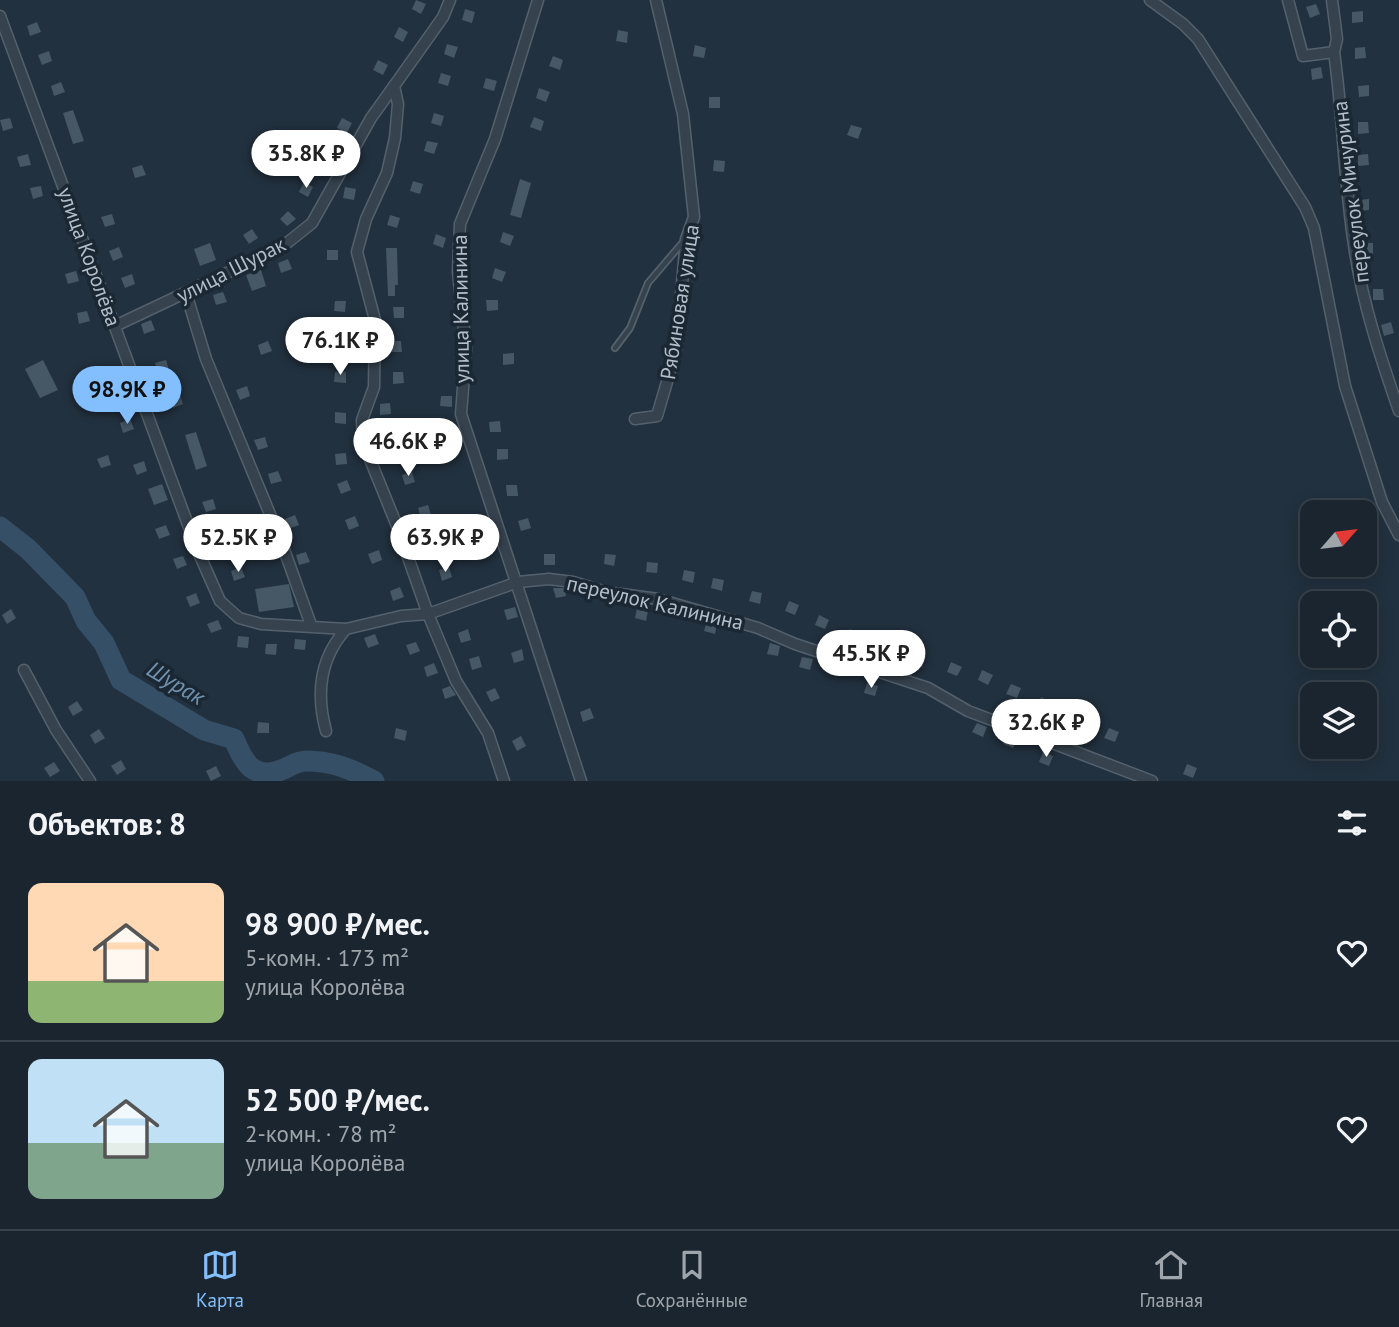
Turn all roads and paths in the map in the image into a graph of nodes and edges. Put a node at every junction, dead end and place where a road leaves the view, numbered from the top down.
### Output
1 (450, 0) edge
2 (538, 0) edge
3 (656, 0) edge
4 (1150, 0) edge
5 (1288, 0) edge
6 (1332, 0) edge
7 (0, 16) edge
8 (1334, 52) junction
9 (394, 86) junction
10 (686, 239) junction
11 (186, 293) junction
12 (115, 326) junction
13 (615, 348) dead end
14 (1399, 411) edge
15 (635, 419) dead end
16 (1399, 535) edge
17 (517, 582) junction
18 (428, 614) junction
19 (311, 625) junction
20 (346, 629) junction
21 (24, 670) dead end
22 (326, 731) dead end
23 (90, 781) edge
24 (504, 781) edge
25 (581, 781) edge
26 (1152, 781) edge

1 - 9 street, улица Шурак
2 - 17 street, улица Калинина
3 - 10 street, Рябиновая улица
4 - 16 street
5 - 8 street
6 - 8 street, переулок Мичурина
7 - 12 street, улица Королёва
8 - 14 street, переулок Мичурина
9 - 11 street, улица Шурак
9 - 18 street
10 - 13 lane
10 - 15 street, Рябиновая улица
11 - 12 street, улица Шурак
11 - 19 street
12 - 19 street, улица Королёва
17 - 18 street, переулок Калинина
17 - 25 street, улица Калинина
17 - 26 street, переулок Калинина
18 - 20 street
18 - 24 street
19 - 20 street, улица Королёва
20 - 22 street
21 - 23 street

